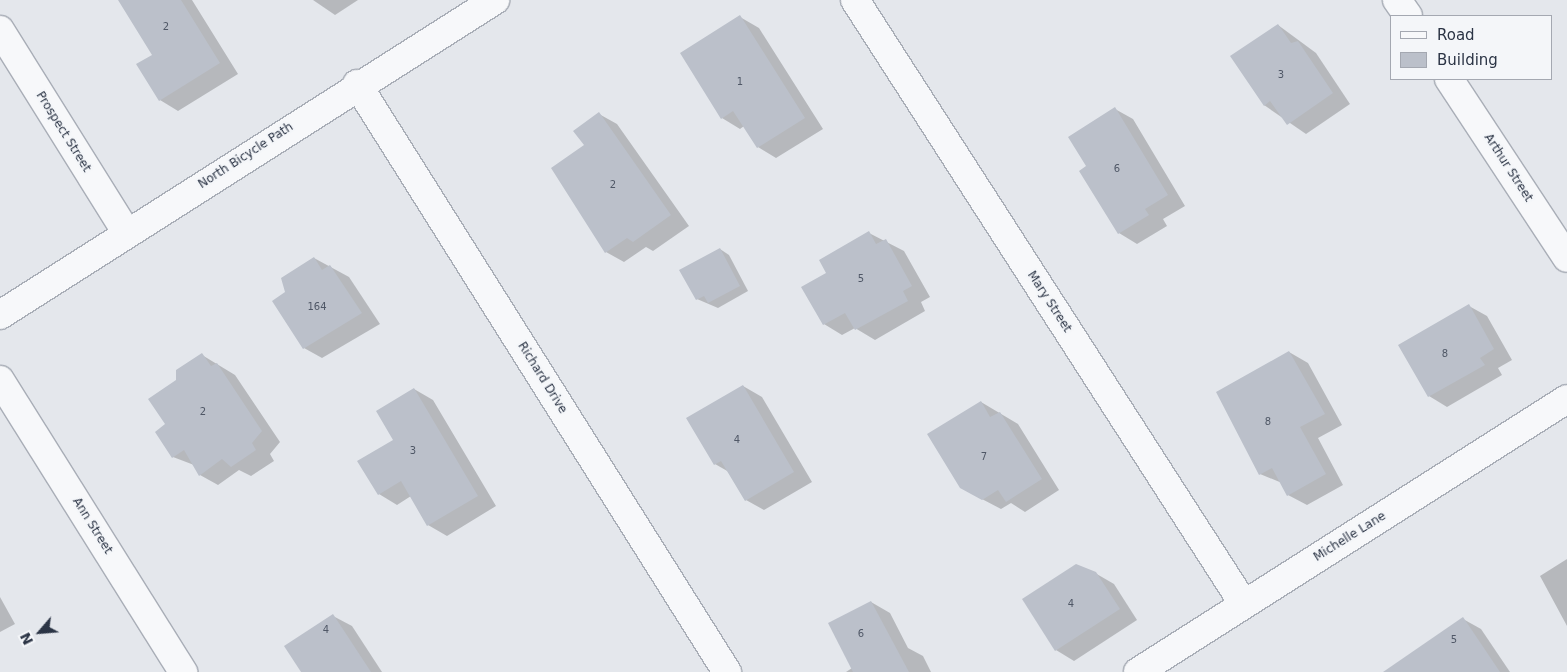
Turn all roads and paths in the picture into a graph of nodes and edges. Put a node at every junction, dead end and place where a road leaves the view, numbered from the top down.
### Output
1 (495, 0) edge
2 (855, 0) edge
3 (1397, 0) edge
4 (1407, 15) edge
5 (0, 30) edge
6 (1450, 80) edge
7 (357, 84) junction
8 (127, 233) junction
9 (1567, 258) edge
10 (0, 315) edge
11 (0, 380) edge
12 (1565, 402) edge
13 (1243, 604) junction
14 (184, 672) edge
15 (727, 672) edge
16 (1138, 672) edge

1 - 7 street, North Bicycle Path
2 - 13 street, Mary Street
3 - 4 street
5 - 8 street, Prospect Street
6 - 9 street, Arthur Street
7 - 8 street, North Bicycle Path
7 - 15 street, Richard Drive
8 - 10 street, North Bicycle Path
11 - 14 street, Ann Street
12 - 13 street, Michelle Lane
13 - 16 street, Michelle Lane

